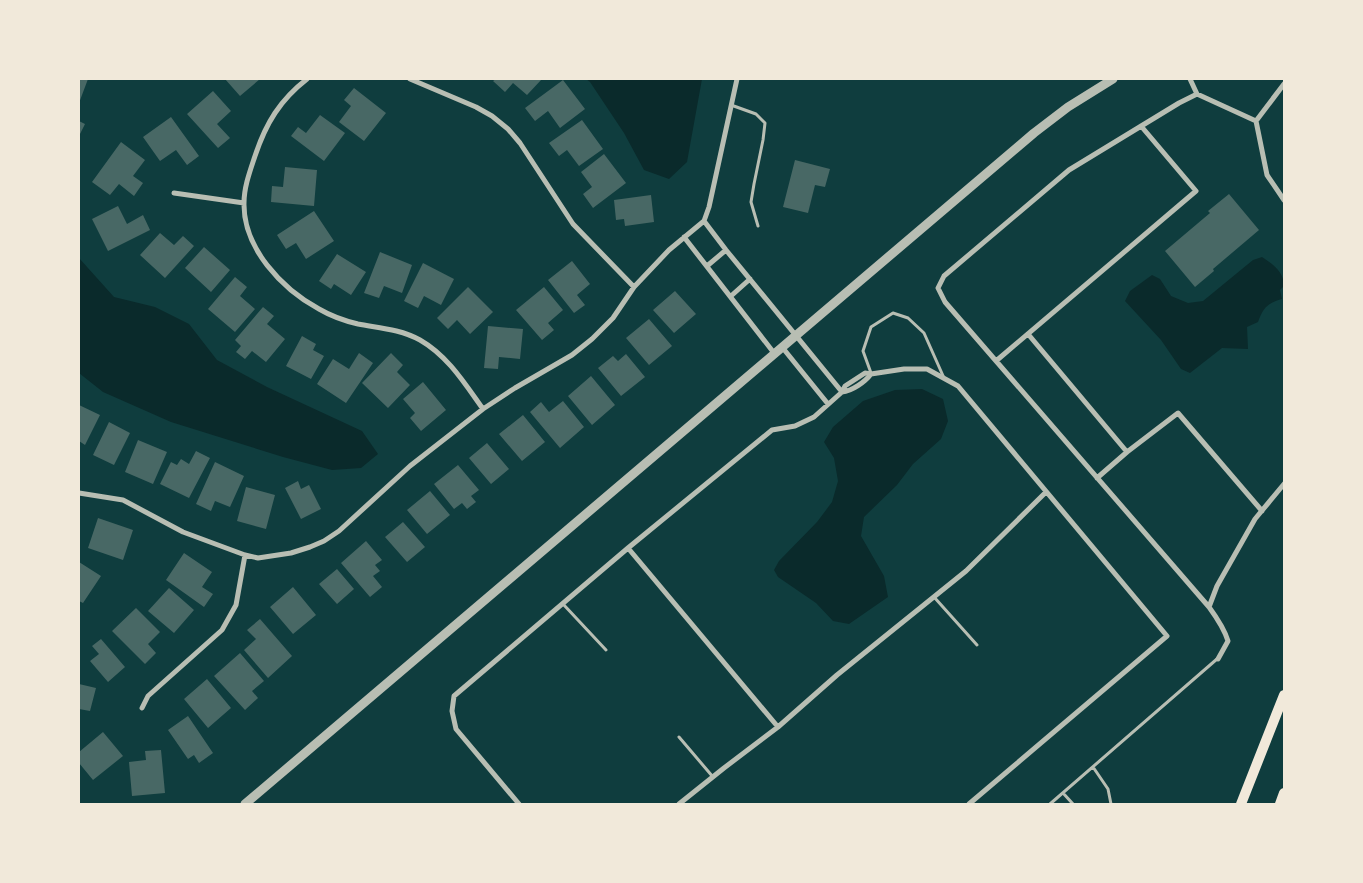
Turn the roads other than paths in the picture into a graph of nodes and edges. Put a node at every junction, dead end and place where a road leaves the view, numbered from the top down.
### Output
1 (307, 79) edge
2 (410, 79) edge
3 (737, 79) edge
4 (1113, 79) edge
5 (1190, 79) edge
6 (1284, 84) edge
7 (1197, 94) junction
8 (732, 105) junction
9 (1256, 121) junction
10 (1141, 126) junction
11 (174, 192) dead end
12 (1284, 200) edge
13 (244, 203) junction
14 (704, 221) junction
15 (758, 226) dead end
16 (684, 237) junction
17 (726, 250) junction
18 (707, 266) junction
19 (750, 279) junction
20 (634, 287) junction
21 (730, 296) junction
22 (1028, 334) junction
23 (796, 335) junction
24 (782, 346) junction
25 (774, 353) junction
26 (996, 361) junction
27 (871, 374) junction
28 (944, 378) junction
29 (842, 392) junction
30 (828, 404) junction
31 (483, 409) junction
32 (1127, 452) junction
33 (1097, 478) junction
34 (1284, 484) edge
35 (1046, 492) junction
36 (79, 493) edge
37 (1262, 510) junction
38 (628, 548) junction
39 (245, 555) junction
40 (934, 597) junction
41 (563, 603) junction
42 (1209, 607) junction
43 (977, 645) dead end
44 (606, 650) dead end
45 (1218, 659) joint
46 (1284, 695) edge
47 (142, 708) dead end
48 (778, 727) junction
49 (679, 737) dead end
50 (1093, 767) junction
51 (713, 776) junction
52 (1063, 793) junction
53 (1284, 793) edge
54 (245, 804) edge
55 (519, 804) edge
56 (679, 804) edge
57 (969, 804) edge
58 (1050, 804) edge
59 (1073, 804) edge
60 (1111, 804) edge
61 (1242, 804) edge
62 (1280, 804) edge

1 - 13 street
2 - 20 street
3 - 8 street
4 - 23 street
5 - 7 street
6 - 9 street
7 - 9 street
7 - 10 street
8 - 14 street
8 - 15 lane
9 - 12 street
10 - 22 street
10 - 26 street
11 - 13 street
13 - 31 street
14 - 16 street
14 - 17 street
16 - 18 street
16 - 20 street
17 - 18 street
17 - 19 street
18 - 21 street
19 - 21 street
19 - 23 street
20 - 31 street
21 - 25 street
22 - 26 street
22 - 32 street
23 - 24 street
23 - 29 street
24 - 25 street
24 - 30 street
25 - 54 street
26 - 33 street
27 - 28 street
27 - 28 lane
27 - 29 street
28 - 35 street
29 - 30 street
30 - 38 street
31 - 39 street
32 - 33 street
32 - 37 street
33 - 42 street
34 - 37 street
35 - 40 street
35 - 57 street
36 - 39 street
37 - 42 street
38 - 41 street
38 - 48 street
39 - 47 street
40 - 43 lane
40 - 48 street
41 - 44 lane
41 - 55 street
42 - 45 street
45 - 50 lane
46 - 61 main road
48 - 51 street
49 - 51 lane
50 - 52 lane
50 - 60 lane
51 - 56 street
52 - 58 lane
52 - 59 lane
53 - 62 main road

